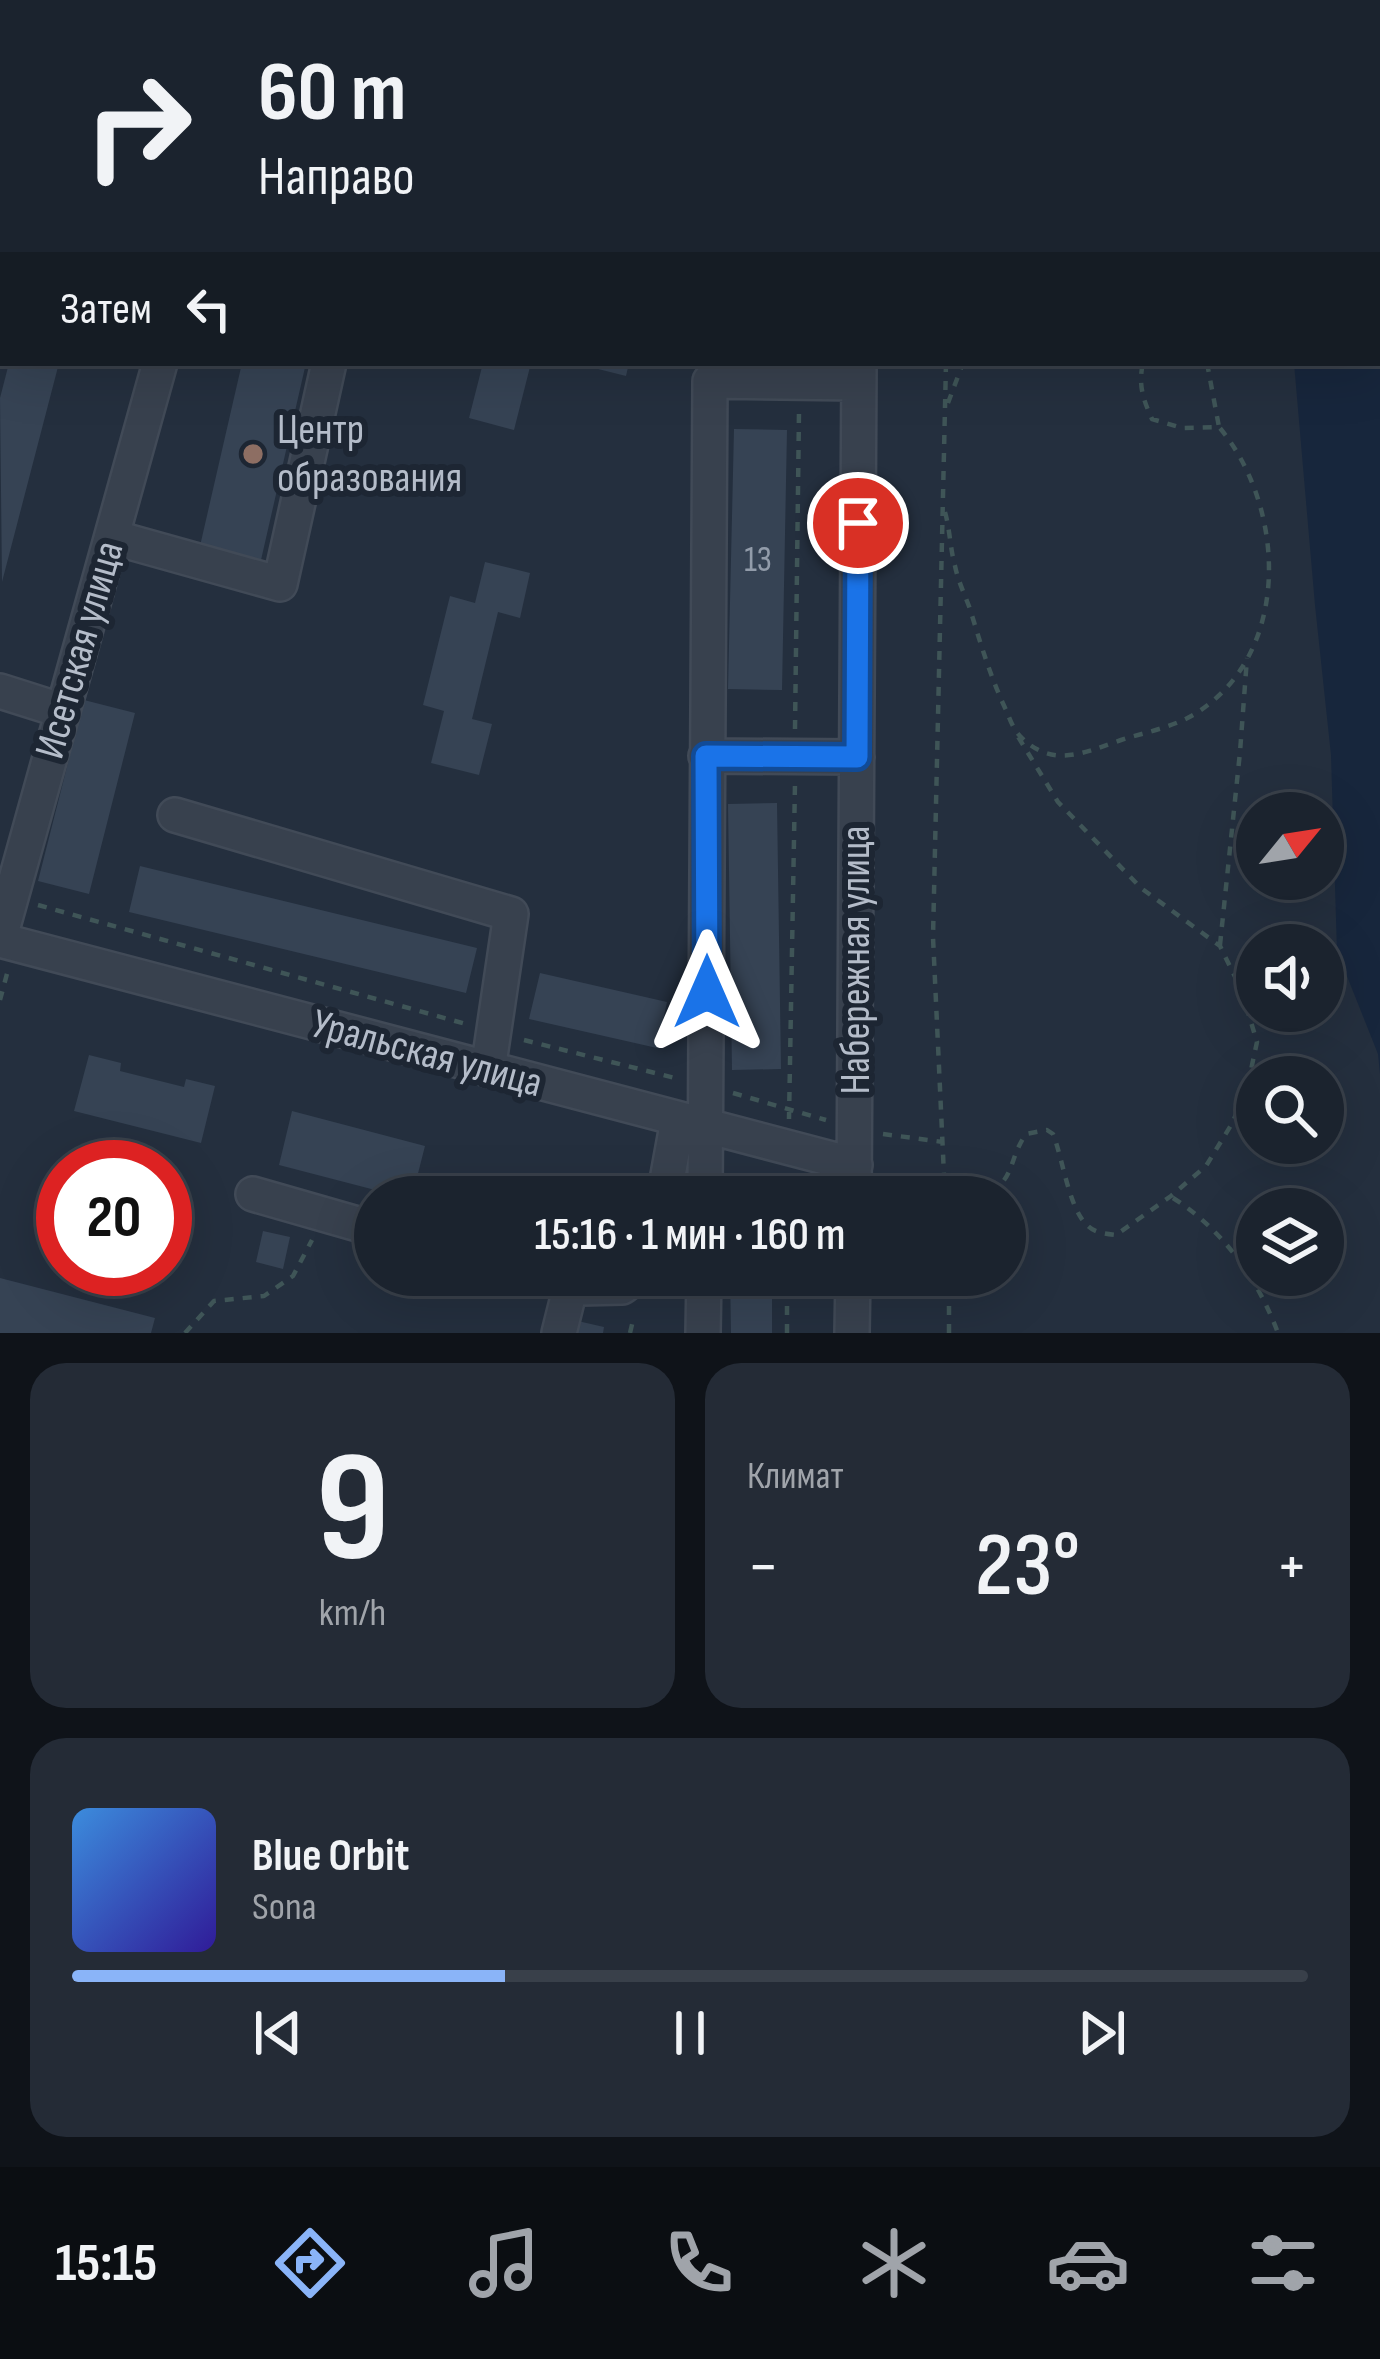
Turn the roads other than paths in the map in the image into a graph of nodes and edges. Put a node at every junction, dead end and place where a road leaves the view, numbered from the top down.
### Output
1 (159, 366) edge
2 (328, 366) edge
3 (710, 372) edge
4 (858, 373) edge
5 (112, 537) junction
6 (0, 691) edge
7 (63, 711) junction
8 (706, 756) junction
9 (857, 757) junction
10 (175, 814) dead end
11 (0, 938) edge
12 (488, 1070) junction
13 (692, 1124) junction
14 (672, 1176) edge
15 (701, 1176) edge
16 (841, 1176) edge
17 (855, 1176) edge
18 (253, 1194) dead end
19 (354, 1223) edge
20 (568, 1296) edge
21 (704, 1296) edge
22 (853, 1296) edge
23 (559, 1333) edge
24 (703, 1333) edge
25 (852, 1333) edge

1 - 5 street, Исетская улица
2 - 5 street
3 - 4 street
3 - 8 street
4 - 9 street, Набережная улица
5 - 7 street, Исетская улица
6 - 7 street
7 - 11 street, Исетская улица
8 - 9 street
8 - 13 street
9 - 17 street, Набережная улица
10 - 12 street
11 - 12 street, Уральская улица
12 - 13 street, Уральская улица
13 - 14 street
13 - 15 street
13 - 16 street, Уральская улица
18 - 19 street
20 - 23 street
21 - 24 street
22 - 25 street

